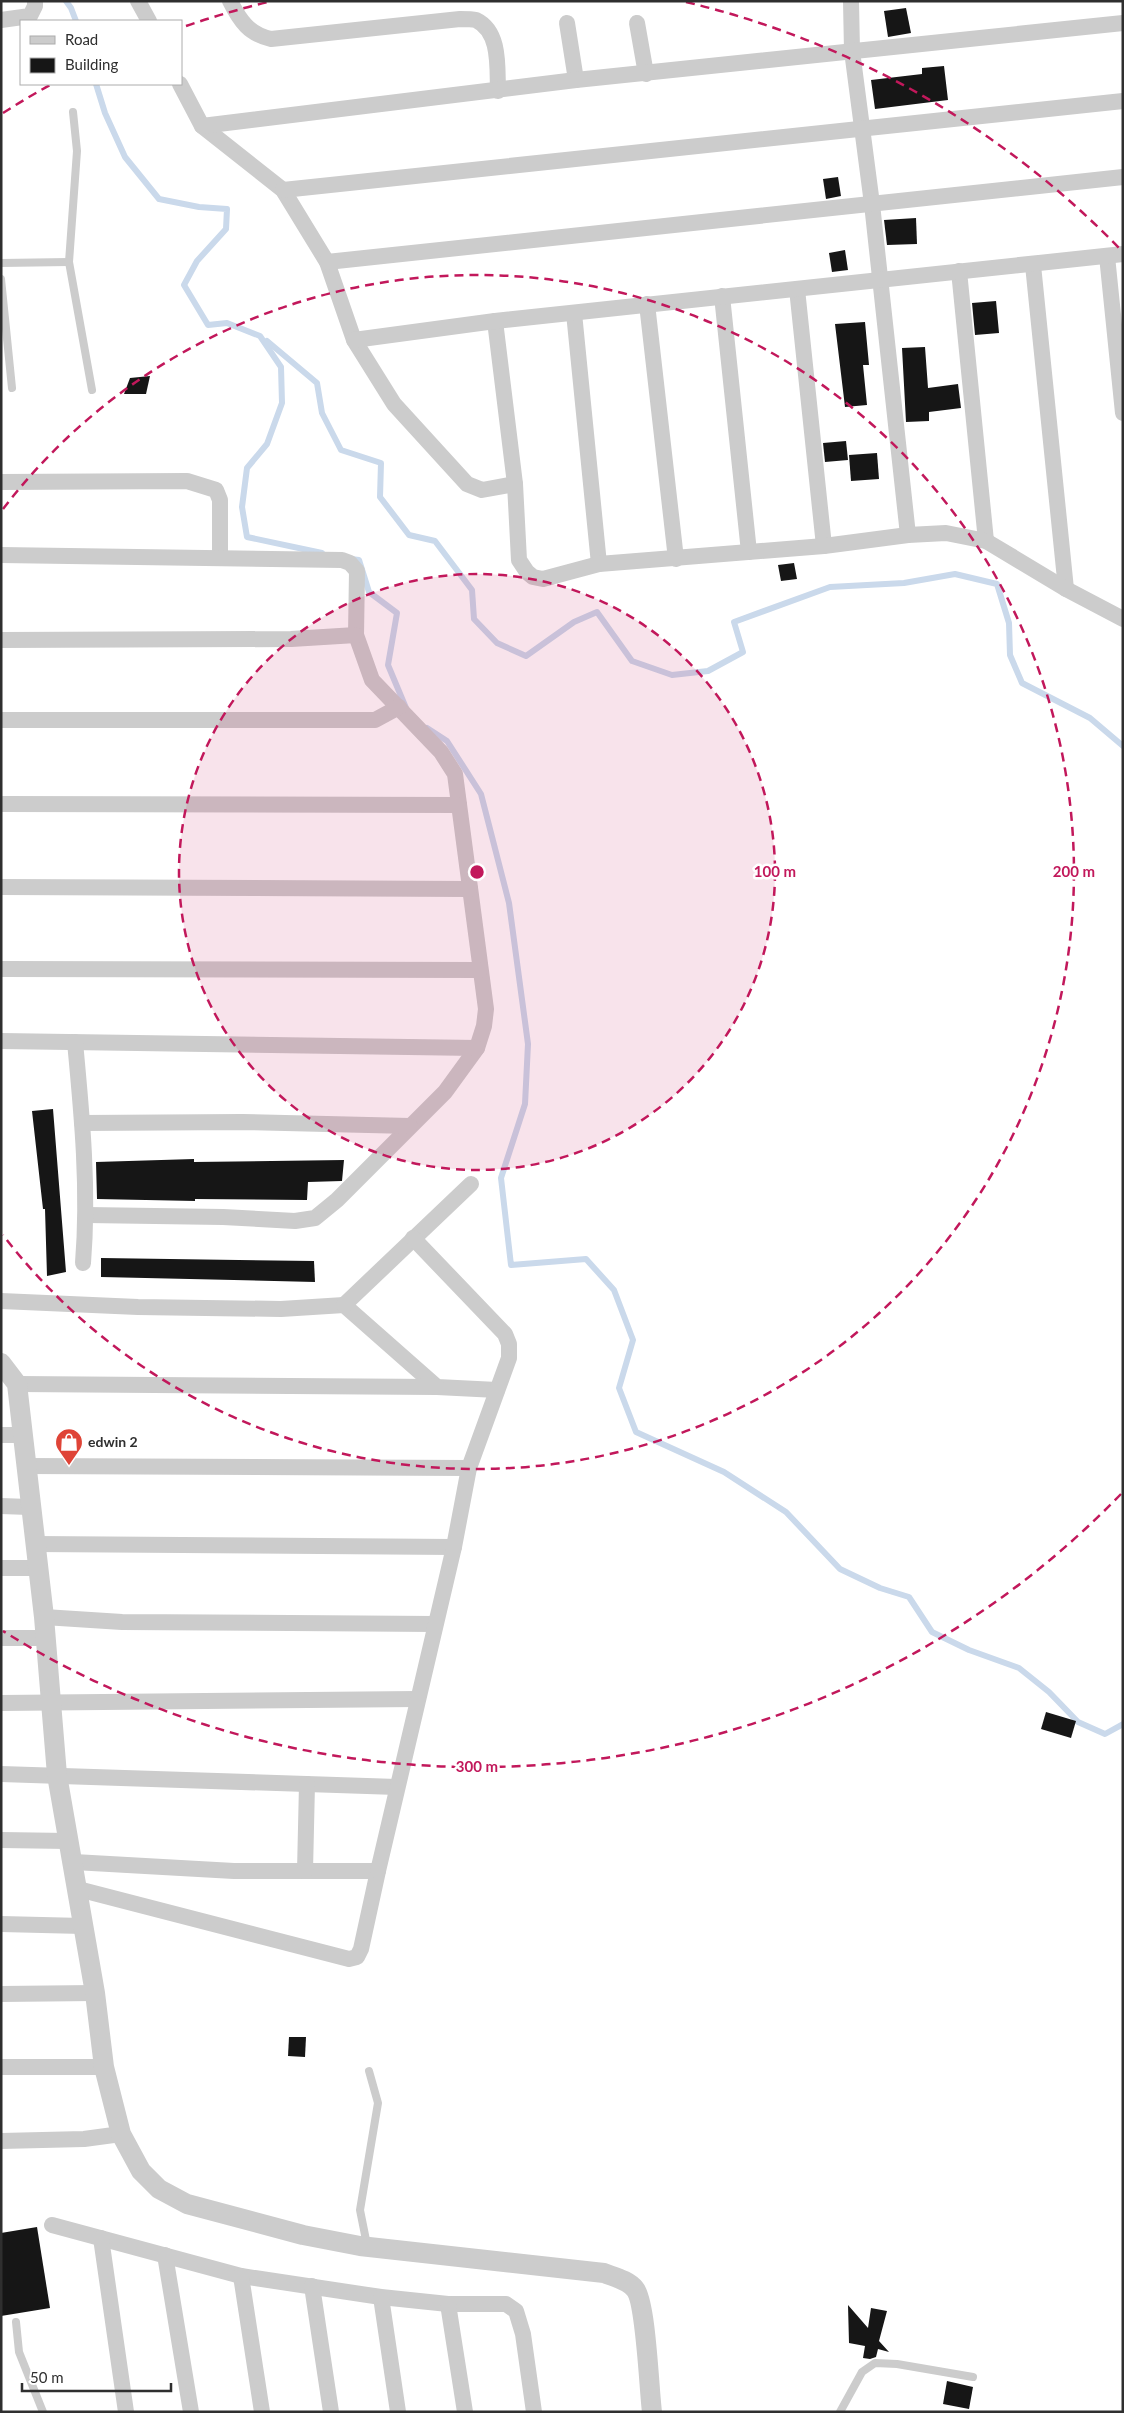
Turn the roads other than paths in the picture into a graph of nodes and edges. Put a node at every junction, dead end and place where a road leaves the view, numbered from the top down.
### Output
1 (35, 1) edge
2 (138, 1) edge
3 (230, 1) edge
4 (851, 1) edge
5 (1, 20) edge
6 (148, 20) edge
7 (567, 23) dead end
8 (638, 23) dead end
9 (1123, 23) edge
10 (852, 51) junction
11 (646, 74) junction
12 (576, 80) junction
13 (181, 85) edge
14 (498, 90) junction
15 (1123, 101) edge
16 (73, 112) dead end
17 (202, 126) junction
18 (862, 129) junction
19 (1123, 177) edge
20 (283, 190) junction
21 (872, 204) junction
22 (1115, 255) edge
23 (69, 262) junction
24 (328, 262) junction
25 (1, 263) edge
26 (1033, 265) junction
27 (959, 271) junction
28 (1, 279) edge
29 (880, 280) junction
30 (797, 289) junction
31 (722, 296) junction
32 (648, 304) junction
33 (574, 313) junction
34 (495, 321) junction
35 (354, 340) junction
36 (12, 388) dead end
37 (92, 390) dead end
38 (1123, 413) edge
39 (1, 482) edge
40 (515, 484) junction
41 (908, 535) junction
42 (986, 541) junction
43 (824, 546) junction
44 (749, 552) junction
45 (1, 554) edge
46 (220, 558) junction
47 (676, 559) junction
48 (599, 564) junction
49 (1066, 589) junction
50 (1123, 619) edge
51 (356, 635) junction
52 (1, 640) edge
53 (399, 707) junction
54 (1, 720) edge
55 (1, 804) edge
56 (459, 805) junction
57 (1, 888) edge
58 (470, 889) junction
59 (1, 969) edge
60 (480, 970) junction
61 (1, 1041) edge
62 (75, 1042) junction
63 (476, 1048) junction
64 (82, 1123) junction
65 (410, 1126) junction
66 (471, 1184) dead end
67 (87, 1215) junction
68 (413, 1238) junction
69 (83, 1263) dead end
70 (1, 1301) edge
71 (344, 1305) junction
72 (2, 1365) edge
73 (17, 1384) junction
74 (437, 1387) junction
75 (497, 1390) junction
76 (1, 1435) edge
77 (24, 1435) junction
78 (26, 1466) junction
79 (468, 1468) junction
80 (1, 1506) edge
81 (29, 1507) junction
82 (34, 1544) junction
83 (454, 1547) junction
84 (1, 1568) edge
85 (37, 1568) junction
86 (44, 1618) junction
87 (435, 1624) junction
88 (1, 1638) edge
89 (45, 1638) junction
90 (417, 1699) junction
91 (1, 1702) edge
92 (52, 1702) junction
93 (1, 1774) edge
94 (57, 1775) junction
95 (307, 1784) junction
96 (397, 1788) junction
97 (1, 1840) edge
98 (68, 1841) junction
99 (74, 1862) junction
100 (305, 1871) junction
101 (378, 1871) junction
102 (78, 1888) junction
103 (1, 1924) edge
104 (83, 1926) junction
105 (95, 1993) junction
106 (1, 1994) edge
107 (1, 2067) edge
108 (104, 2068) junction
109 (369, 2071) dead end
110 (121, 2134) junction
111 (1, 2141) edge
112 (52, 2224) dead end
113 (102, 2238) junction
114 (367, 2246) junction
115 (165, 2255) junction
116 (241, 2276) junction
117 (312, 2286) junction
118 (381, 2297) junction
119 (448, 2304) junction
120 (16, 2322) dead end
121 (973, 2377) dead end
122 (43, 2412) edge
123 (126, 2412) edge
124 (191, 2412) edge
125 (262, 2412) edge
126 (331, 2412) edge
127 (398, 2412) edge
128 (465, 2412) edge
129 (534, 2412) edge
130 (652, 2412) edge
131 (840, 2412) edge

1 - 5 street
2 - 6 street
3 - 14 street
4 - 10 street
7 - 12 street
8 - 11 street
9 - 10 street
10 - 11 street
10 - 18 street
11 - 12 street
12 - 14 street
13 - 17 street
14 - 17 street
15 - 18 street
16 - 23 lane
17 - 20 street
18 - 20 street
18 - 21 street
19 - 21 street
20 - 24 street
21 - 24 street
21 - 29 street
22 - 26 street
22 - 38 street
23 - 25 lane
23 - 37 lane
24 - 35 street
26 - 27 street
26 - 49 street
27 - 29 street
27 - 42 street
28 - 36 lane
29 - 30 street
29 - 41 street
30 - 31 street
30 - 43 street
31 - 32 street
31 - 44 street
32 - 33 street
32 - 47 street
33 - 34 street
33 - 48 street
34 - 35 street
34 - 40 street
35 - 40 street
39 - 46 street
40 - 48 street
41 - 42 street
41 - 43 street
42 - 49 street
43 - 44 street
44 - 47 street
45 - 46 street
46 - 51 street
47 - 48 street
49 - 50 street
51 - 52 street
51 - 53 street
53 - 54 street
53 - 56 street
55 - 56 street
56 - 58 street
57 - 58 street
58 - 60 street
59 - 60 street
60 - 63 street
61 - 62 street
62 - 63 street
62 - 64 street
63 - 65 street
64 - 65 street
64 - 67 street
65 - 67 street
66 - 68 street
67 - 69 street
68 - 71 street
68 - 75 street
70 - 71 street
71 - 74 street
72 - 73 street
73 - 74 street
73 - 77 street
74 - 75 street
75 - 79 street
76 - 77 street
77 - 78 street
78 - 79 street
78 - 81 street
79 - 83 street
80 - 81 street
81 - 82 street
82 - 83 street
82 - 85 street
83 - 87 street
84 - 85 street
85 - 86 street
86 - 87 street
86 - 89 street
87 - 90 street
88 - 89 street
89 - 92 street
90 - 92 street
90 - 96 street
91 - 92 street
92 - 94 street
93 - 94 street
94 - 95 street
94 - 98 street
95 - 96 street
95 - 100 street
96 - 101 street
97 - 98 street
98 - 99 street
99 - 100 street
99 - 102 street
100 - 101 street
101 - 102 street
102 - 104 street
103 - 104 street
104 - 105 street
105 - 106 street
105 - 108 street
107 - 108 street
108 - 110 street
109 - 114 lane
110 - 111 street
110 - 114 street
112 - 113 street
113 - 115 street
113 - 123 street
114 - 130 street
115 - 116 street
115 - 124 street
116 - 117 street
116 - 125 street
117 - 118 street
117 - 126 street
118 - 119 street
118 - 127 street
119 - 128 street
119 - 129 street
120 - 122 lane
121 - 131 lane

